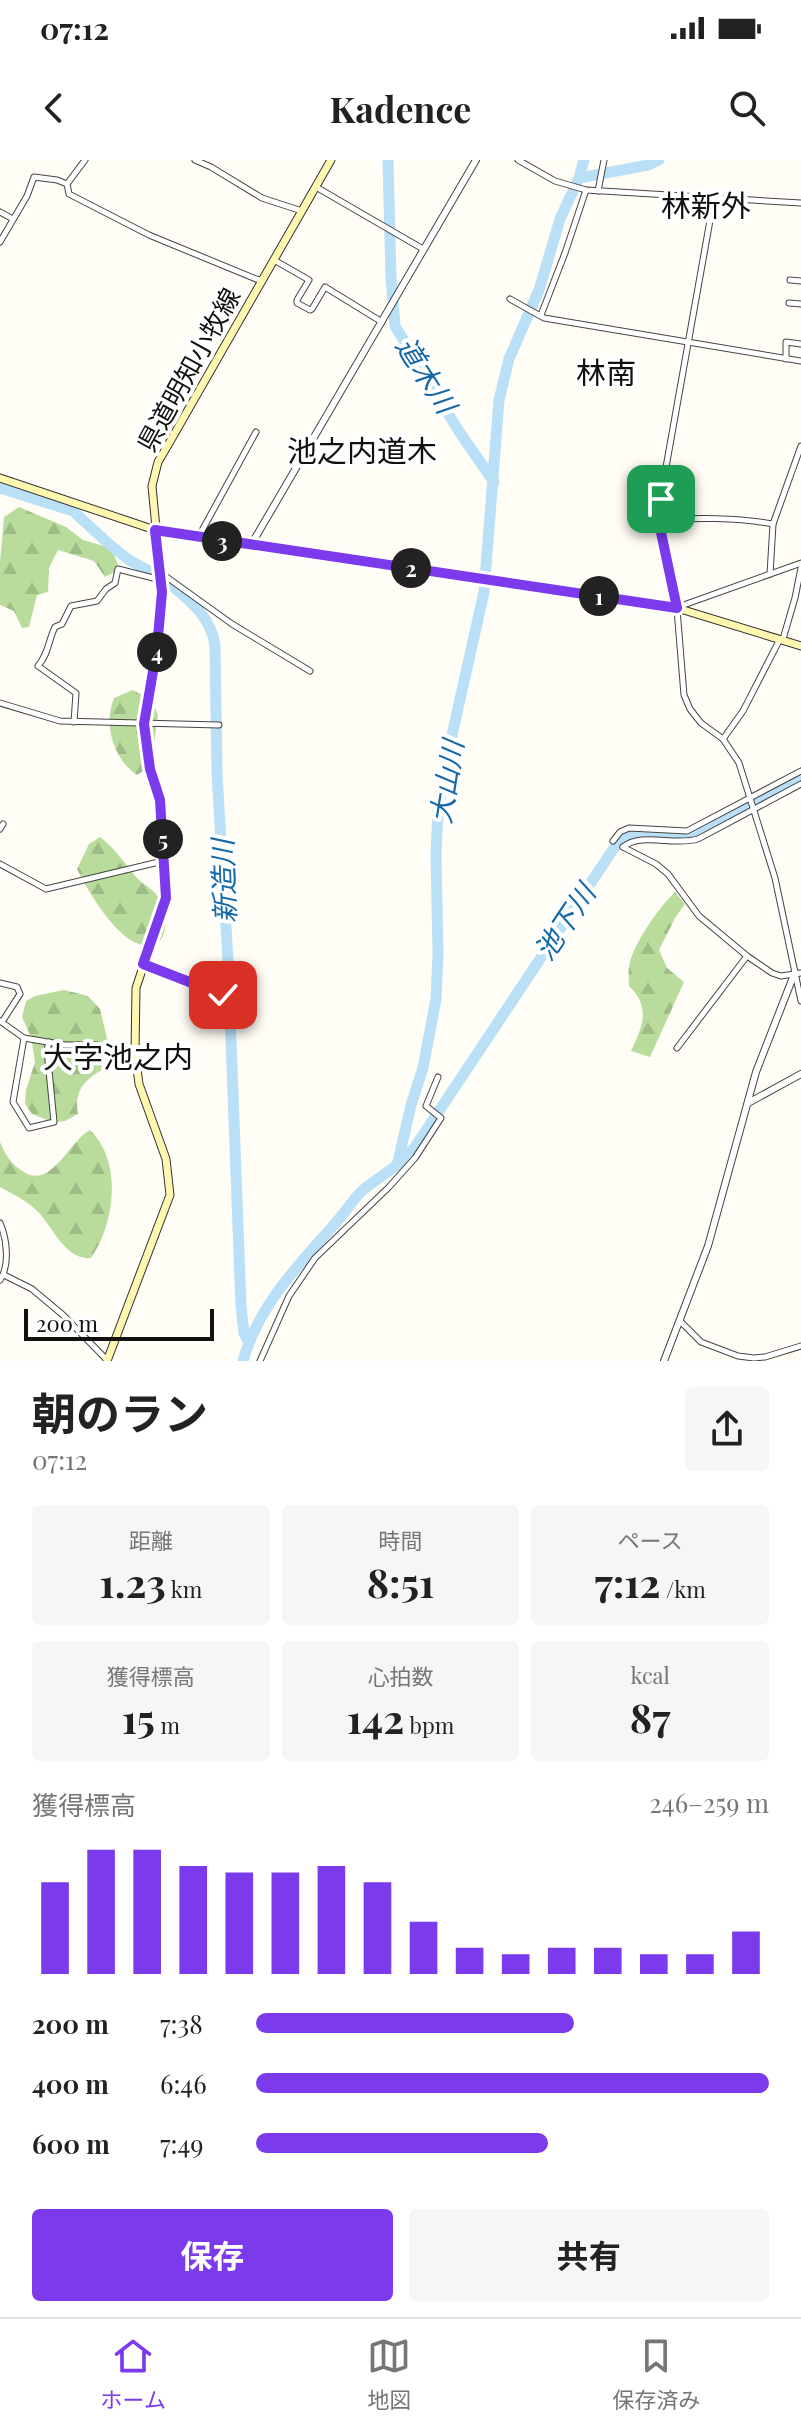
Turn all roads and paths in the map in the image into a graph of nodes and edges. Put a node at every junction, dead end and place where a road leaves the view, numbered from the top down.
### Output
1 (85, 160) edge
2 (195, 160) edge
3 (331, 160) edge
4 (476, 160) edge
5 (518, 160) edge
6 (604, 160) edge
7 (67, 184) junction
8 (316, 187) junction
9 (586, 190) junction
10 (598, 191) junction
11 (714, 198) junction
12 (801, 203) edge
13 (302, 211) junction
14 (0, 212) edge
15 (13, 219) junction
16 (0, 242) edge
17 (423, 249) junction
18 (274, 260) junction
19 (262, 280) junction
20 (790, 280) dead end
21 (801, 281) edge
22 (511, 299) dead end
23 (789, 303) dead end
24 (801, 304) edge
25 (540, 314) junction
26 (382, 322) junction
27 (689, 343) junction
28 (801, 344) edge
29 (786, 359) junction
30 (801, 361) edge
31 (256, 432) dead end
32 (801, 446) edge
33 (0, 478) edge
34 (659, 523) junction
35 (773, 524) junction
36 (155, 530) junction
37 (198, 537) junction
38 (251, 545) junction
39 (801, 566) edge
40 (770, 574) junction
41 (161, 577) junction
42 (677, 608) junction
43 (781, 639) junction
44 (801, 646) edge
45 (310, 671) dead end
46 (0, 703) edge
47 (74, 722) junction
48 (144, 724) junction
49 (219, 725) dead end
50 (723, 739) junction
51 (801, 771) edge
52 (801, 784) edge
53 (749, 799) junction
54 (754, 810) junction
55 (613, 841) dead end
56 (163, 861) junction
57 (0, 864) edge
58 (747, 956) junction
59 (143, 964) junction
60 (798, 973) edge
61 (0, 983) edge
62 (236, 1000) dead end
63 (801, 1001) edge
64 (1, 1022) edge
65 (24, 1038) junction
66 (49, 1042) junction
67 (677, 1048) dead end
68 (135, 1053) junction
69 (801, 1074) edge
70 (438, 1077) dead end
71 (748, 1103) junction
72 (0, 1223) edge
73 (2, 1277) edge
74 (680, 1321) junction
75 (801, 1346) edge
76 (108, 1361) edge
77 (260, 1361) edge
78 (664, 1361) edge

1 - 7 street
2 - 13 street
3 - 8 main road, 県道明知小牧線
4 - 17 street
5 - 9 street
6 - 10 street
7 - 15 street
7 - 19 street
8 - 13 main road, 県道明知小牧線
8 - 17 street
9 - 10 street
9 - 25 street
10 - 11 street
11 - 12 street
11 - 27 street
13 - 18 main road, 県道明知小牧線
14 - 15 street
15 - 16 street
17 - 26 street
18 - 19 main road, 県道明知小牧線
18 - 26 street
19 - 36 main road, 県道明知小牧線
20 - 21 street
22 - 25 street
23 - 24 street
25 - 27 street
26 - 38 street
27 - 29 street
27 - 34 street
28 - 29 street
29 - 30 street
31 - 37 street
32 - 35 street
33 - 36 main road
34 - 35 street
34 - 42 street
35 - 40 street
36 - 37 main road
36 - 41 main road, 県道明知小牧線
37 - 38 main road
38 - 42 main road
39 - 40 street
39 - 43 street
40 - 42 street
41 - 45 street
41 - 47 street
41 - 48 main road, 県道明知小牧線
42 - 43 main road
42 - 50 street
43 - 44 main road
43 - 50 street
46 - 47 street
47 - 48 street
48 - 49 street
48 - 56 main road, 県道明知小牧線
50 - 53 street
51 - 53 street
52 - 54 street
53 - 54 street
53 - 55 street
54 - 58 street
54 - 60 street
56 - 57 street
56 - 59 main road, 県道明知小牧線
58 - 60 street
58 - 67 street
59 - 62 street
59 - 68 main road, 県道明知小牧線
60 - 63 street
60 - 71 street
61 - 64 street
64 - 65 street
65 - 66 street
65 - 66 street
66 - 68 street
68 - 76 main road, 県道明知小牧線
69 - 71 street
70 - 77 street
71 - 74 street
72 - 73 street
73 - 76 street
74 - 75 street
74 - 78 street

